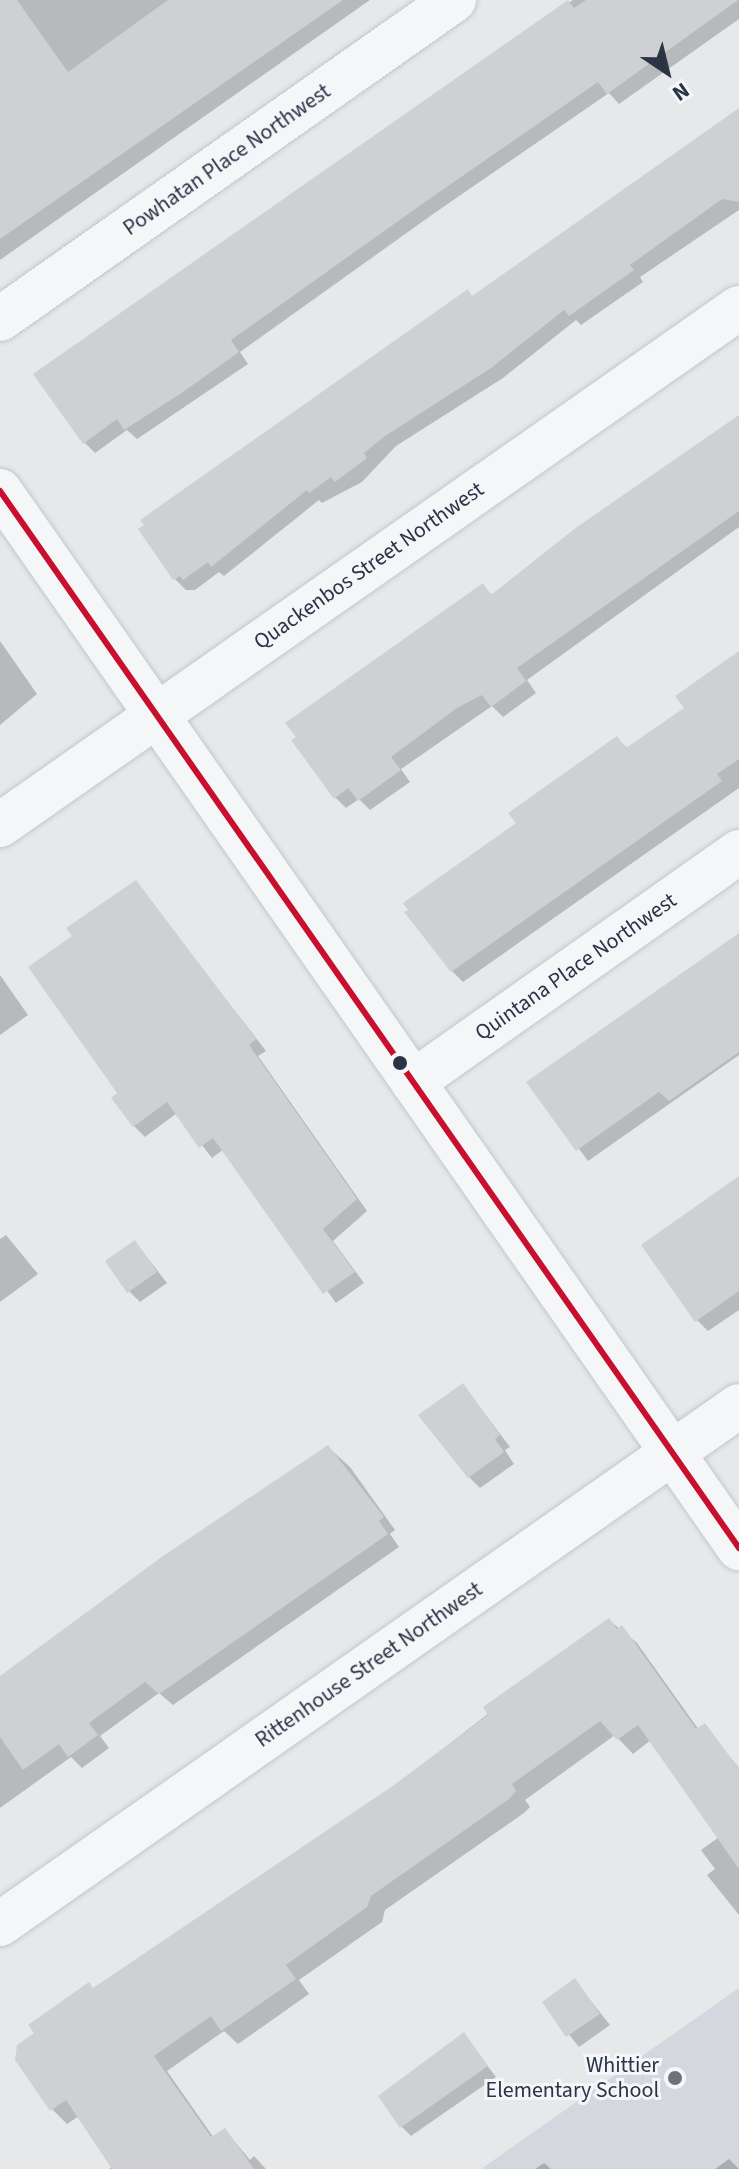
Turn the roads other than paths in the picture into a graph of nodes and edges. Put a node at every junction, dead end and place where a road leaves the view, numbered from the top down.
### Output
1 (454, 0) edge
2 (739, 308) edge
3 (0, 319) edge
4 (0, 491) edge
5 (156, 715) junction
6 (0, 825) edge
7 (739, 852) edge
8 (413, 1082) junction
9 (739, 1406) edge
10 (672, 1453) junction
11 (739, 1548) edge
12 (0, 1924) edge

1 - 3 street, Powhatan Place Northwest
2 - 5 street, Quackenbos Street Northwest
4 - 5 street
5 - 6 street, Quackenbos Street Northwest
5 - 8 street
7 - 8 street, Quintana Place Northwest
8 - 10 street
9 - 10 street, Rittenhouse Street Northwest
10 - 11 street
10 - 12 street, Rittenhouse Street Northwest

